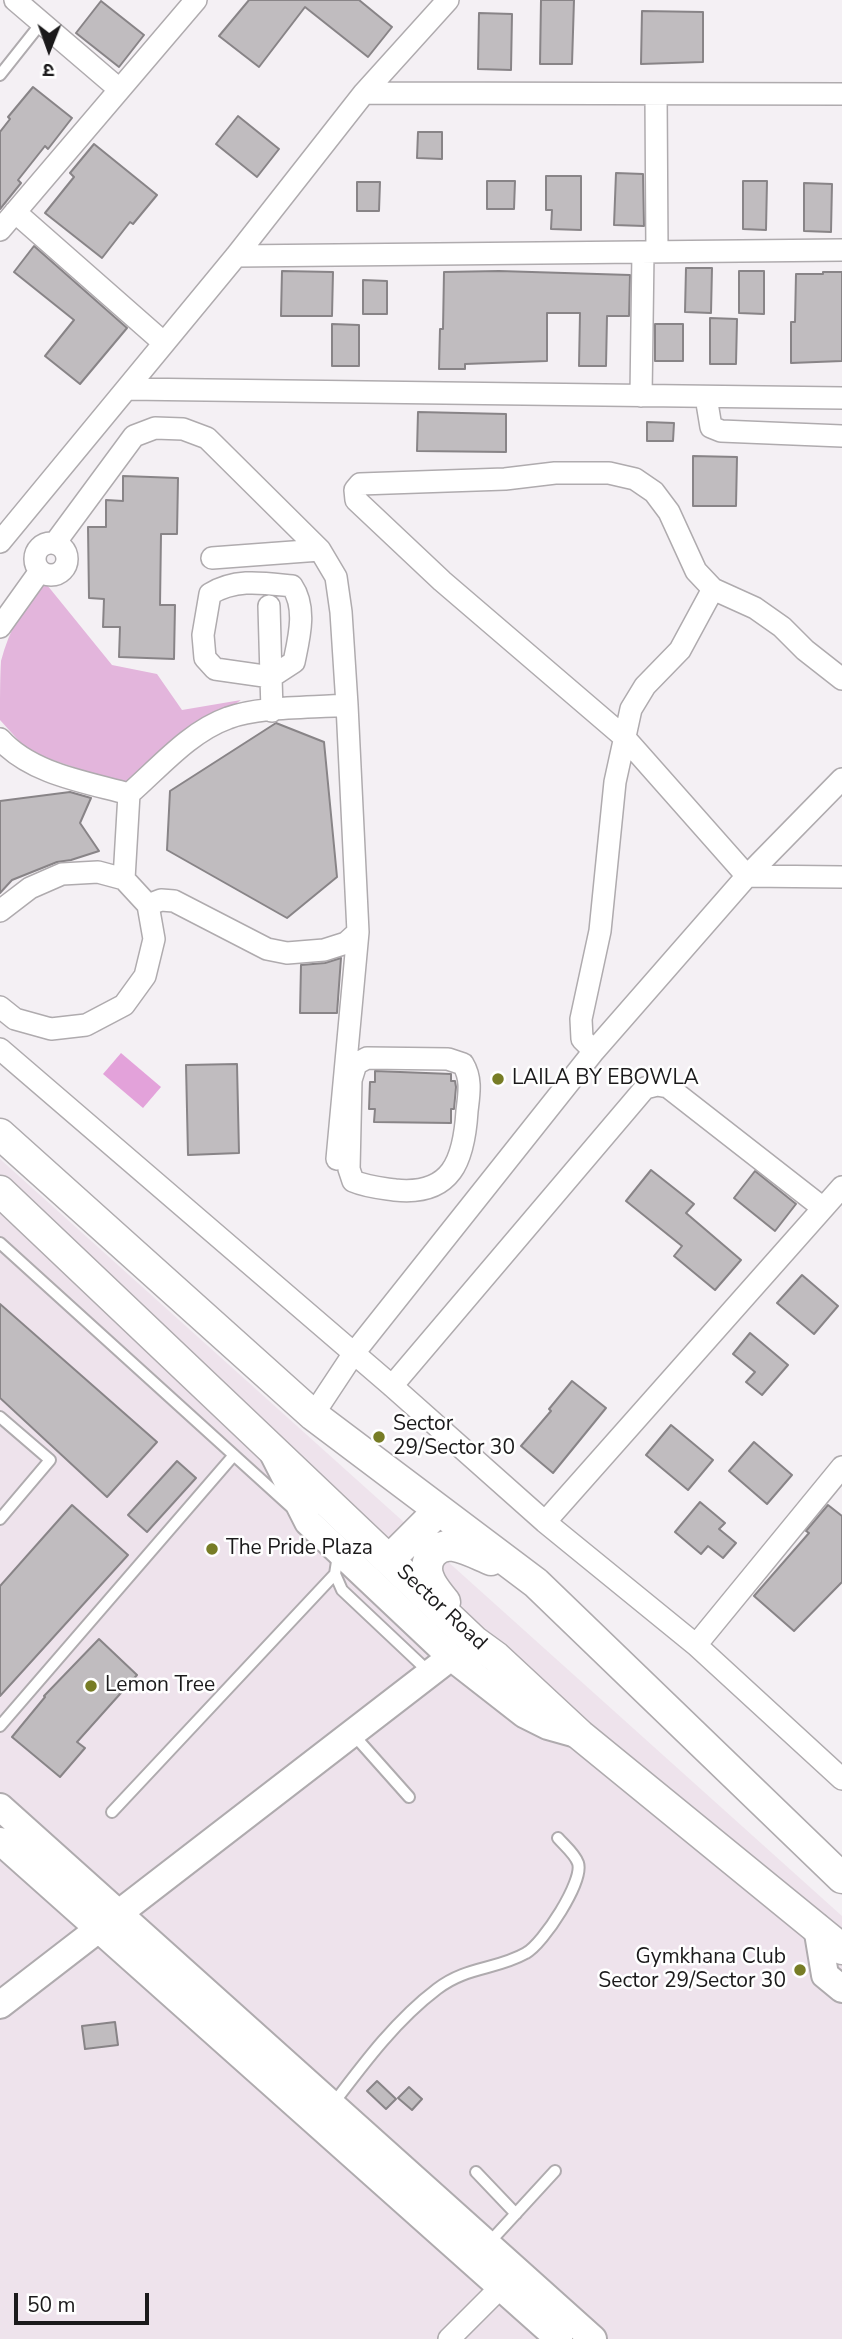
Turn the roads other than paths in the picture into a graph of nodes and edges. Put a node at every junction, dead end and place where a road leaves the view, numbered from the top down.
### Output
1 (15, 0) edge
2 (196, 0) edge
3 (448, 0) edge
4 (42, 22) junction
5 (0, 75) edge
6 (119, 89) junction
7 (365, 93) junction
8 (656, 94) junction
9 (842, 94) edge
10 (15, 212) junction
11 (0, 230) edge
12 (842, 250) edge
13 (650, 252) junction
14 (236, 256) junction
15 (164, 343) junction
16 (127, 388) junction
17 (641, 396) junction
18 (706, 397) junction
19 (842, 398) edge
20 (842, 436) edge
21 (0, 542) edge
22 (320, 550) junction
23 (212, 558) dead end
24 (713, 589) junction
25 (269, 606) dead end
26 (0, 627) edge
27 (271, 677) junction
28 (842, 679) edge
29 (347, 705) junction
30 (272, 711) junction
31 (624, 737) junction
32 (0, 739) edge
33 (842, 779) edge
34 (129, 794) junction
35 (747, 876) junction
36 (842, 877) edge
37 (124, 879) junction
38 (148, 905) junction
39 (0, 911) edge
40 (358, 932) junction
41 (0, 1007) edge
42 (0, 1049) edge
43 (594, 1051) junction
44 (0, 1134) edge
45 (337, 1159) dead end
46 (448, 1177) junction
47 (842, 1186) edge
48 (0, 1191) edge
49 (65, 1192) junction
50 (476, 1199) junction
51 (823, 1208) junction
52 (93, 1217) junction
53 (36, 1226) junction
54 (0, 1243) edge
55 (61, 1248) junction
56 (354, 1353) junction
57 (391, 1386) junction
58 (313, 1415) junction
59 (0, 1417) edge
60 (270, 1447) junction
61 (234, 1455) junction
62 (842, 1467) edge
63 (439, 1510) junction
64 (0, 1519) edge
65 (308, 1522) junction
66 (545, 1522) junction
67 (389, 1560) junction
68 (337, 1563) junction
69 (536, 1583) junction
70 (696, 1645) junction
71 (463, 1649) junction
72 (430, 1673) junction
73 (0, 1726) edge
74 (352, 1733) junction
75 (842, 1779) edge
76 (409, 1797) dead end
77 (0, 1807) edge
78 (113, 1812) dead end
79 (558, 1838) dead end
80 (0, 1841) edge
81 (813, 1852) junction
82 (842, 1862) edge
83 (842, 1878) edge
84 (110, 1921) junction
85 (817, 1927) junction
86 (842, 1949) edge
87 (842, 1989) edge
88 (0, 2005) edge
89 (333, 2104) junction
90 (555, 2171) dead end
91 (476, 2172) dead end
92 (516, 2214) junction
93 (487, 2245) junction
94 (501, 2287) junction
95 (449, 2339) edge
96 (559, 2339) edge
97 (593, 2339) edge

1 - 4 street
2 - 6 street
3 - 7 street
4 - 5 lane
4 - 6 street
6 - 10 street
7 - 8 street
7 - 14 street
8 - 9 street
8 - 13 street
10 - 11 street
10 - 15 street
12 - 13 street
13 - 14 street
13 - 17 street
14 - 15 street
15 - 16 street
16 - 17 street
16 - 21 street
17 - 18 street
18 - 19 street
18 - 20 street
22 - 23 street
22 - 26 street
22 - 29 street
24 - 28 street
24 - 31 street
24 - 31 street
25 - 27 street
27 - 27 street
27 - 30 street
29 - 30 street
29 - 40 street
30 - 34 street
31 - 35 street
31 - 43 street
32 - 34 street
33 - 35 street
34 - 37 street
35 - 36 street
35 - 43 street
37 - 38 street
37 - 39 street
38 - 40 street
38 - 41 street
40 - 45 street
42 - 56 street
43 - 50 street
44 - 49 main road
46 - 46 street
46 - 50 street
47 - 51 street
48 - 53 main road, Sector Road
49 - 52 main road
49 - 53 main road
50 - 56 street
51 - 57 street
51 - 66 street
52 - 55 main road
52 - 58 main road
53 - 55 main road, Sector Road
54 - 61 lane
55 - 60 main road, Sector Road
56 - 57 street
56 - 58 street
57 - 66 street
58 - 63 main road
59 - 64 lane
60 - 65 street
60 - 67 main road, Sector Road
61 - 65 lane
61 - 73 lane
62 - 70 street
63 - 67 main road
63 - 69 main road
65 - 68 street
66 - 70 street
67 - 71 main road, Sector Road
68 - 71 street
68 - 72 lane
68 - 78 lane
69 - 71 main road
69 - 81 main road
70 - 75 street
71 - 72 street
71 - 85 main road, Sector Road
72 - 74 street
74 - 76 lane
74 - 84 street
77 - 84 street
79 - 89 lane
80 - 84 street
81 - 82 street
81 - 83 main road
84 - 88 street
84 - 89 street
84 - 94 street
85 - 86 main road, Sector Road
85 - 87 street
89 - 93 street
90 - 92 lane
91 - 92 lane
92 - 93 lane
93 - 97 street
94 - 95 street
94 - 96 street

